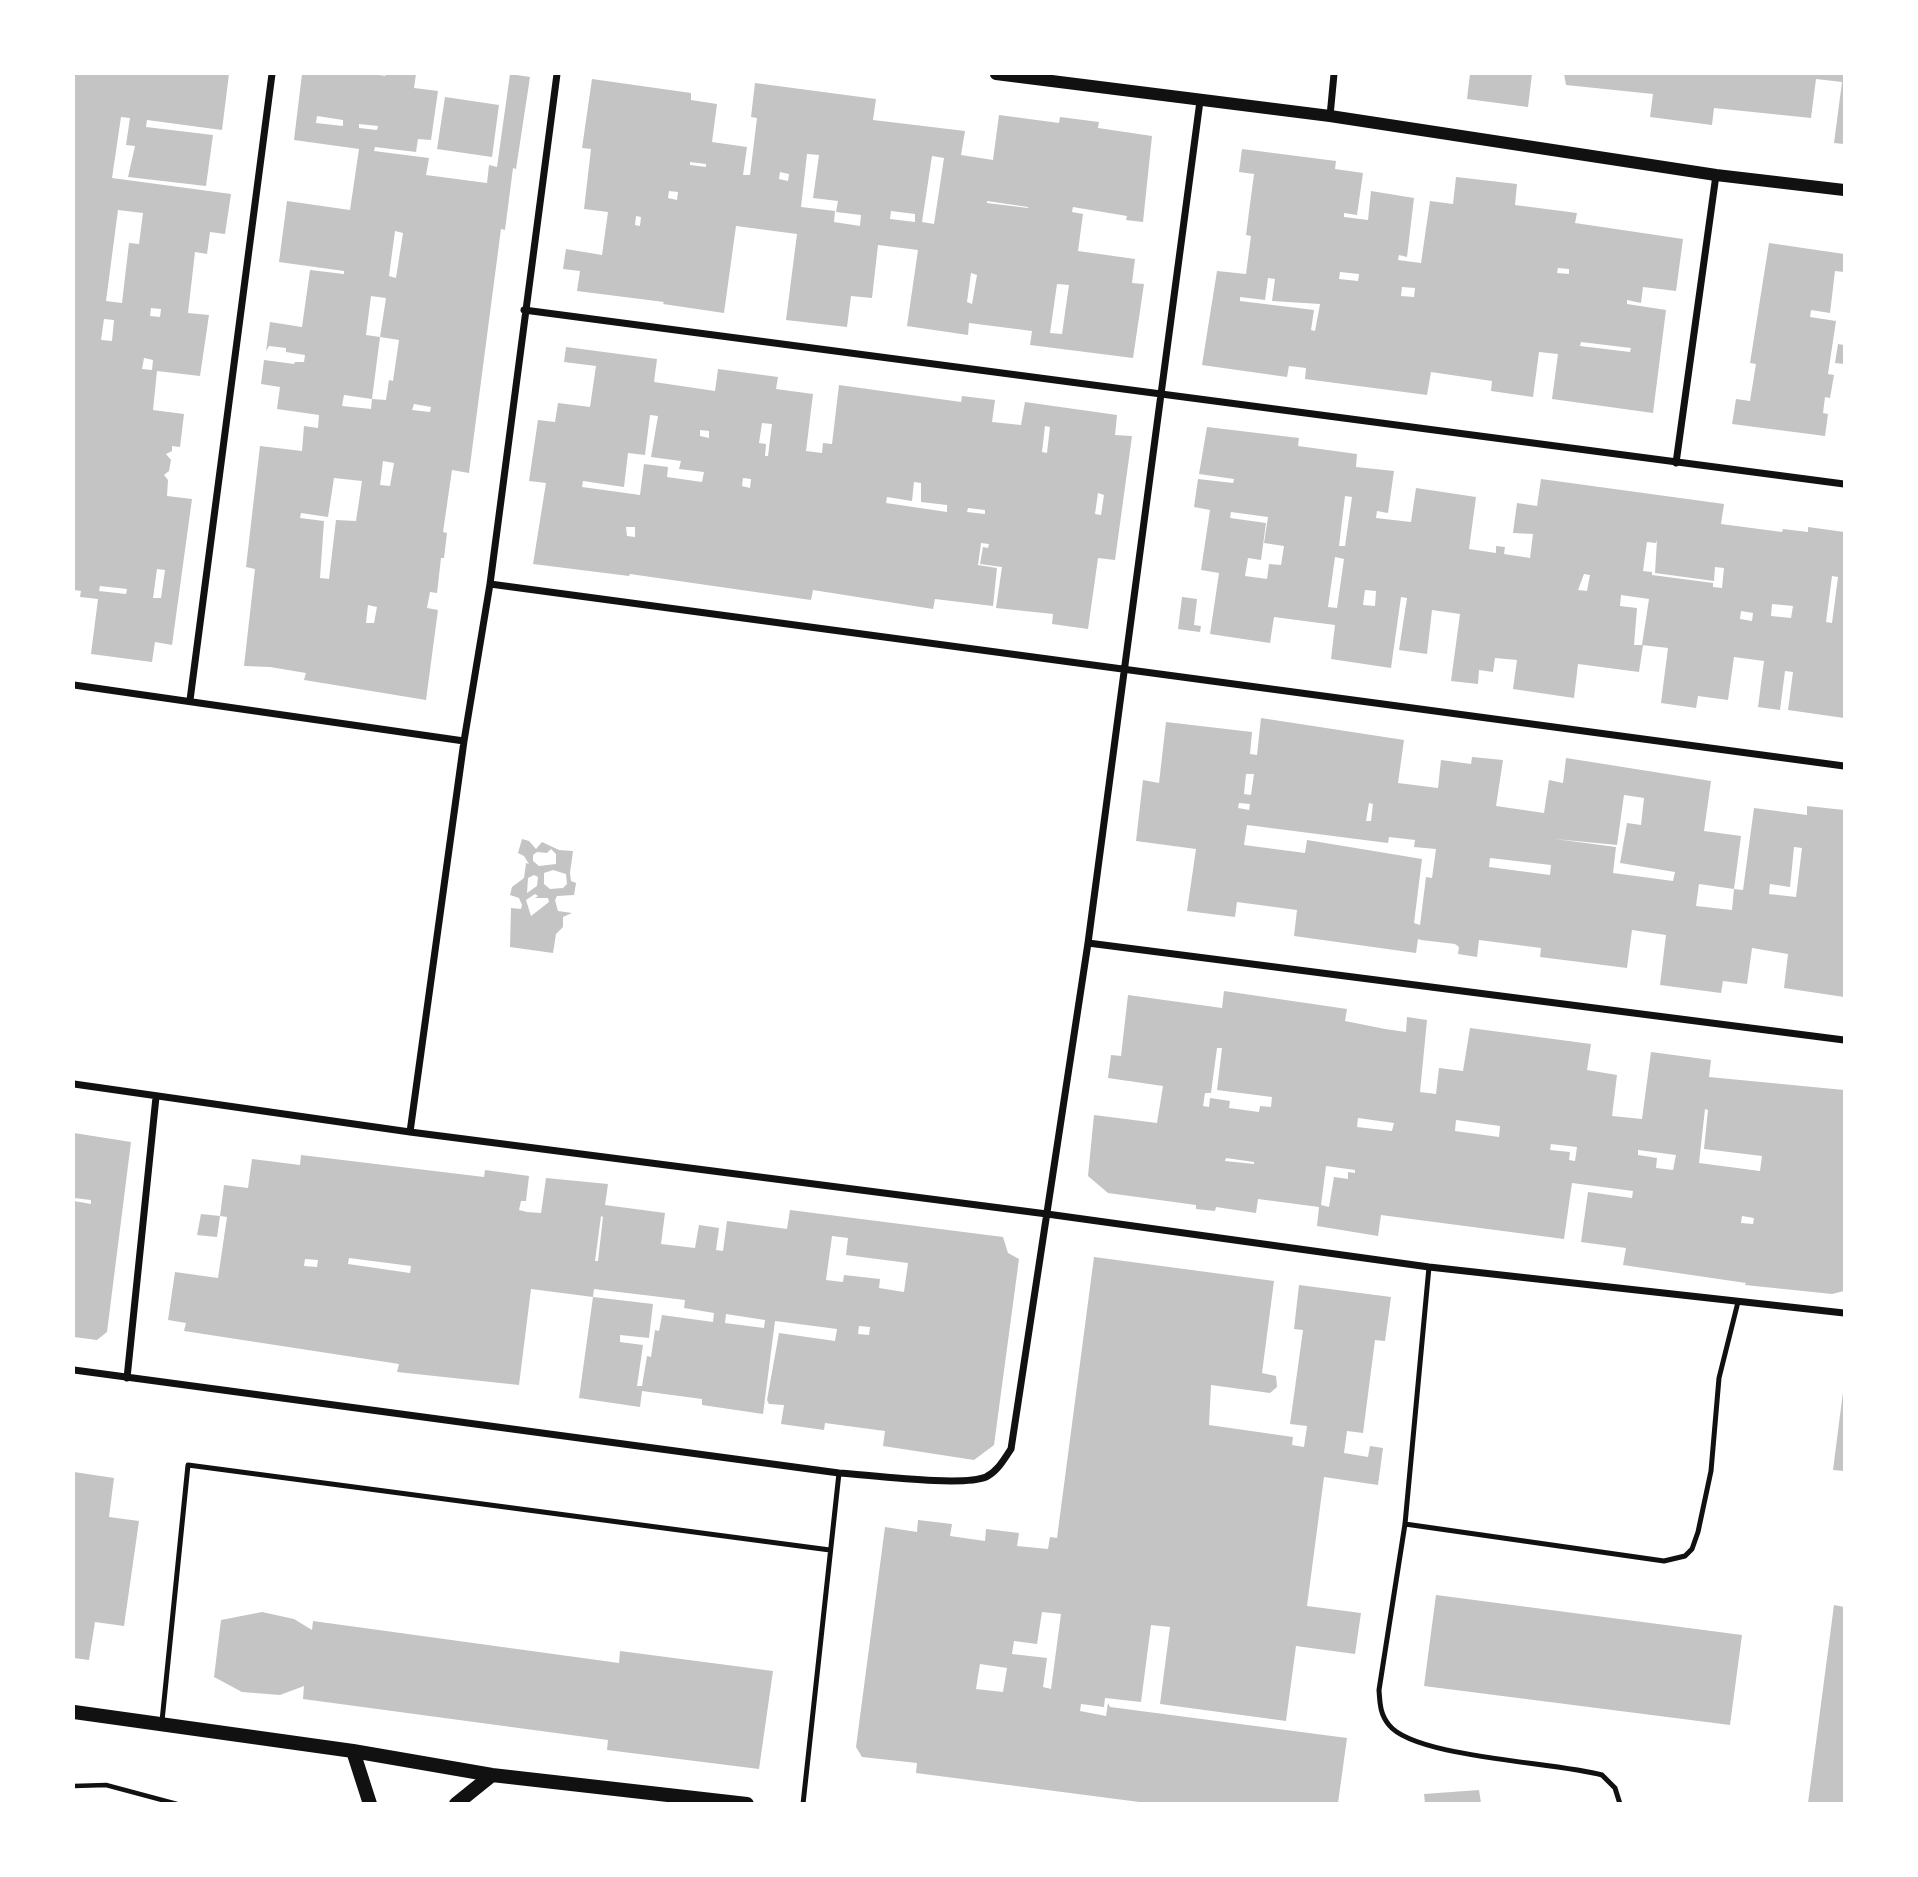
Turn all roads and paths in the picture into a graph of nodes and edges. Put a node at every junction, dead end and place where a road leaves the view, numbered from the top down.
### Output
1 (272, 74) edge
2 (557, 74) edge
3 (996, 74) edge
4 (1334, 74) edge
5 (1200, 101) junction
6 (1330, 116) junction
7 (1716, 175) junction
8 (1844, 190) edge
9 (524, 310) junction
10 (1159, 392) junction
11 (1676, 463) junction
12 (1844, 484) edge
13 (490, 584) junction
14 (1124, 671) junction
15 (74, 685) edge
16 (190, 701) junction
17 (464, 741) junction
18 (1844, 766) edge
19 (1087, 943) junction
20 (1844, 1040) edge
21 (74, 1084) edge
22 (156, 1097) junction
23 (410, 1132) junction
24 (1047, 1214) junction
25 (1429, 1267) junction
26 (1738, 1302) junction
27 (1844, 1313) edge
28 (74, 1370) edge
29 (127, 1378) junction
30 (839, 1473) junction
31 (1405, 1524) junction
32 (830, 1550) junction
33 (74, 1712) edge
34 (162, 1724) junction
35 (353, 1751) junction
36 (492, 1774) junction
37 (74, 1786) edge
38 (177, 1804) edge
39 (370, 1804) edge
40 (456, 1804) edge
41 (747, 1804) edge
42 (803, 1804) edge
43 (1620, 1804) edge

1 - 16 street
2 - 9 street
3 - 5 street
4 - 6 street
5 - 6 street
5 - 10 street
6 - 7 street
7 - 8 street
7 - 11 street
9 - 10 street
9 - 13 street
10 - 11 street
10 - 14 street
11 - 12 street
13 - 14 street
13 - 17 street
14 - 18 street
14 - 19 street
15 - 16 street
16 - 17 street
17 - 23 street
19 - 20 street
19 - 24 street
21 - 22 street
22 - 23 street
22 - 29 street
23 - 24 street
24 - 25 street
24 - 30 street
25 - 26 street
25 - 31 lane
26 - 27 street
26 - 31 lane
28 - 29 street
29 - 30 street
30 - 32 lane
31 - 43 lane
32 - 34 lane
32 - 42 lane
33 - 34 main road
34 - 35 main road
35 - 36 main road
35 - 39 main road
36 - 40 main road
36 - 41 main road
37 - 38 path

